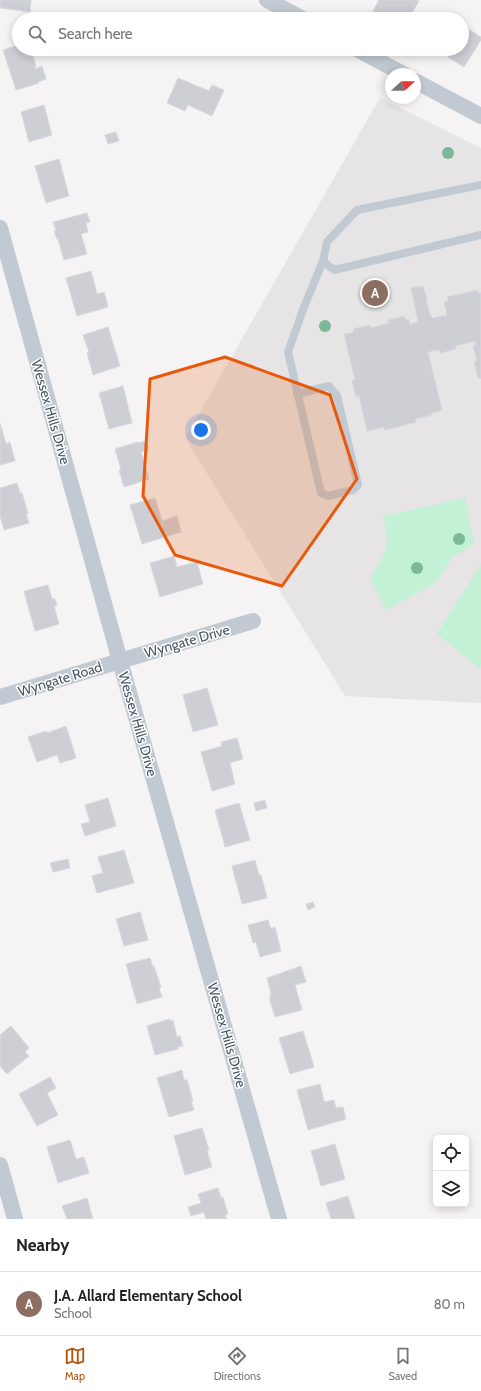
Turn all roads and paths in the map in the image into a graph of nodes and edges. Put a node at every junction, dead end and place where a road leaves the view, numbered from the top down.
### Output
1 (267, 0) edge
2 (290, 12) edge
3 (370, 56) edge
4 (392, 68) edge
5 (421, 84) edge
6 (481, 116) edge
7 (481, 185) edge
8 (0, 228) edge
9 (481, 235) edge
10 (323, 261) junction
11 (297, 394) junction
12 (253, 622) dead end
13 (120, 661) junction
14 (0, 697) edge
15 (0, 1165) edge
16 (15, 1219) edge
17 (279, 1219) edge

1 - 2 street
3 - 4 street
5 - 6 street
7 - 10 lane
8 - 13 street, Wessex Hills Drive
9 - 10 lane
10 - 11 lane
11 - 11 lane
12 - 13 street, Wyngate Drive
13 - 14 street, Wyngate Road
13 - 17 street, Wessex Hills Drive
15 - 16 street

